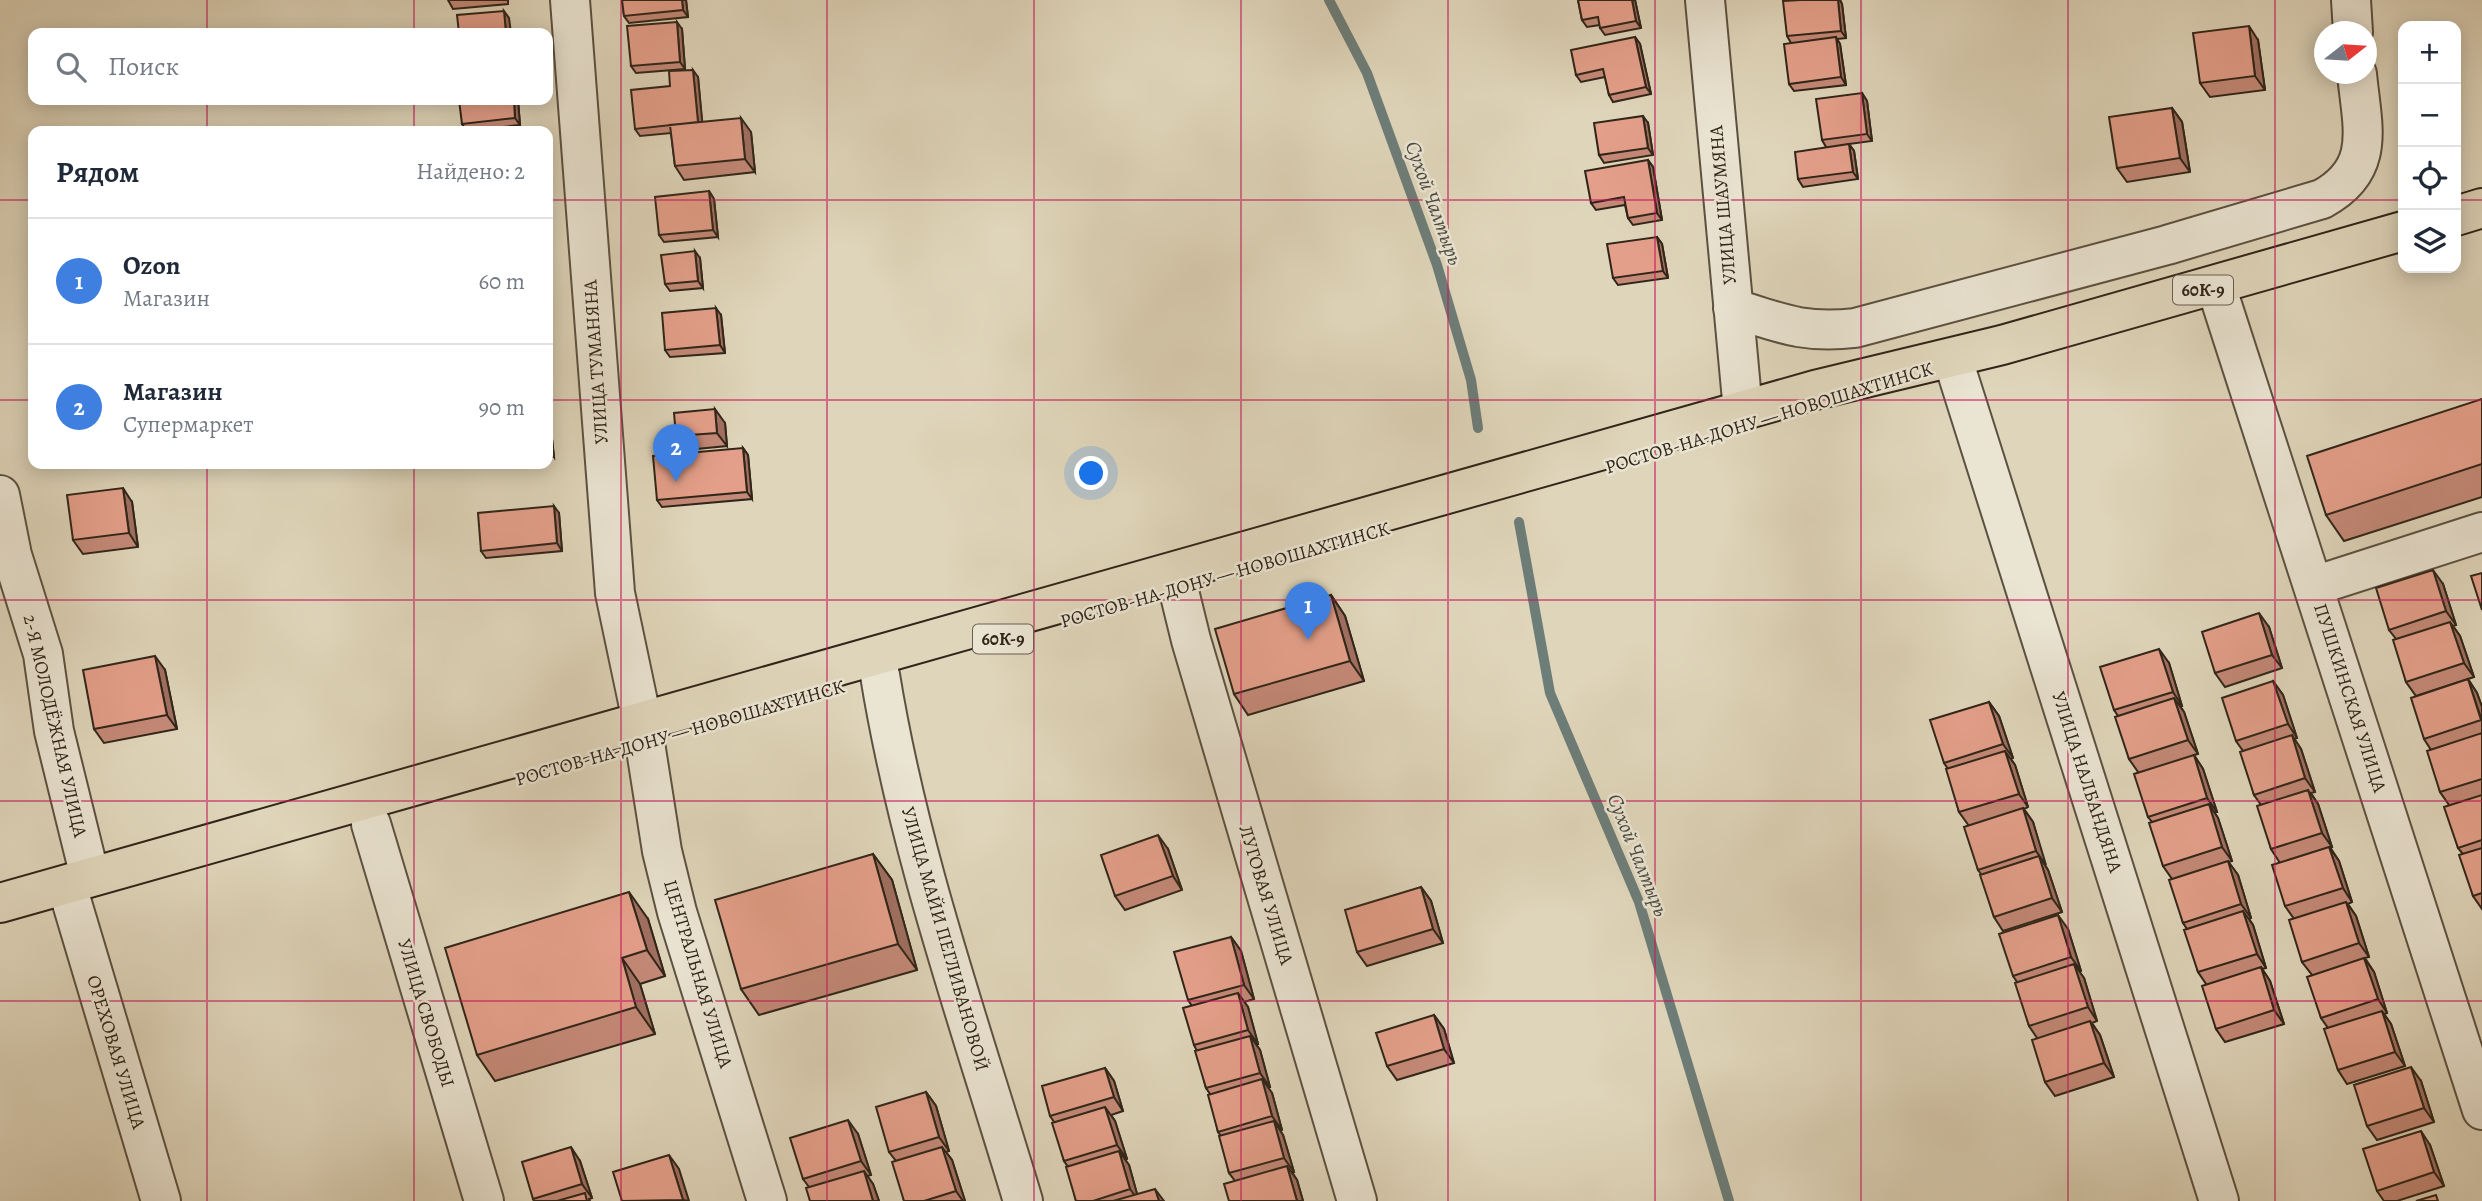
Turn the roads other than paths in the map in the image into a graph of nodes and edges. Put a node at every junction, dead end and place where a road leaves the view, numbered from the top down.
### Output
1 (570, 0) edge
2 (1705, 0) edge
3 (2351, 0) edge
4 (2352, 21) edge
5 (2357, 84) edge
6 (2482, 208) edge
7 (2461, 214) edge
8 (2398, 232) edge
9 (2217, 286) junction
10 (1733, 307) junction
11 (2002, 345) junction
12 (1954, 363) junction
13 (1743, 411) junction
14 (0, 495) edge
15 (2482, 533) edge
16 (2314, 586) junction
17 (1178, 587) junction
18 (880, 675) junction
19 (643, 732) junction
20 (371, 824) junction
21 (81, 890) junction
22 (0, 903) edge
23 (0, 923) edge
24 (2482, 1110) edge
25 (161, 1201) edge
26 (484, 1201) edge
27 (767, 1201) edge
28 (1023, 1201) edge
29 (1357, 1201) edge
30 (2220, 1201) edge

1 - 19 street, УЛИЦА ТУМАНЯНА
2 - 10 street, УЛИЦА ШАУМЯНА
3 - 4 street
5 - 10 street
6 - 7 main road
8 - 9 main road, РОСТОВ-НА-ДОНУ — НОВОШАХТИНСК / 60К-9
9 - 11 main road, РОСТОВ-НА-ДОНУ — НОВОШАХТИНСК / 60К-9
9 - 16 street, ПУШКИНСКАЯ УЛИЦА
10 - 13 street, УЛИЦА ШАУМЯНА
11 - 12 main road, РОСТОВ-НА-ДОНУ — НОВОШАХТИНСК / 60К-9
11 - 13 main road, РОСТОВ-НА-ДОНУ — НОВОШАХТИНСК / 60К-9
12 - 17 main road, РОСТОВ-НА-ДОНУ — НОВОШАХТИНСК / 60К-9
12 - 30 street, УЛИЦА НАЛБАНДЯНА
13 - 19 main road, РОСТОВ-НА-ДОНУ — НОВОШАХТИНСК / 60К-9
14 - 21 street, 2-Я МОЛОДЁЖНАЯ УЛИЦА
15 - 16 street
16 - 24 street, ПУШКИНСКАЯ УЛИЦА
17 - 18 main road, РОСТОВ-НА-ДОНУ — НОВОШАХТИНСК / 60К-9
17 - 29 street, ЛУГОВАЯ УЛИЦА
18 - 19 main road, РОСТОВ-НА-ДОНУ — НОВОШАХТИНСК / 60К-9
18 - 28 street, УЛИЦА МАЙИ ПЕГЛИВАНОВОЙ
19 - 20 main road, РОСТОВ-НА-ДОНУ — НОВОШАХТИНСК / 60К-9
19 - 21 main road, РОСТОВ-НА-ДОНУ — НОВОШАХТИНСК / 60К-9
19 - 27 street, ЦЕНТРАЛЬНАЯ УЛИЦА
20 - 21 main road, РОСТОВ-НА-ДОНУ — НОВОШАХТИНСК / 60К-9
20 - 26 street, УЛИЦА СВОБОДЫ
21 - 22 main road, РОСТОВ-НА-ДОНУ — НОВОШАХТИНСК / 60К-9
21 - 23 main road, РОСТОВ-НА-ДОНУ — НОВОШАХТИНСК / 60К-9
21 - 25 street, ОРЕХОВАЯ УЛИЦА

